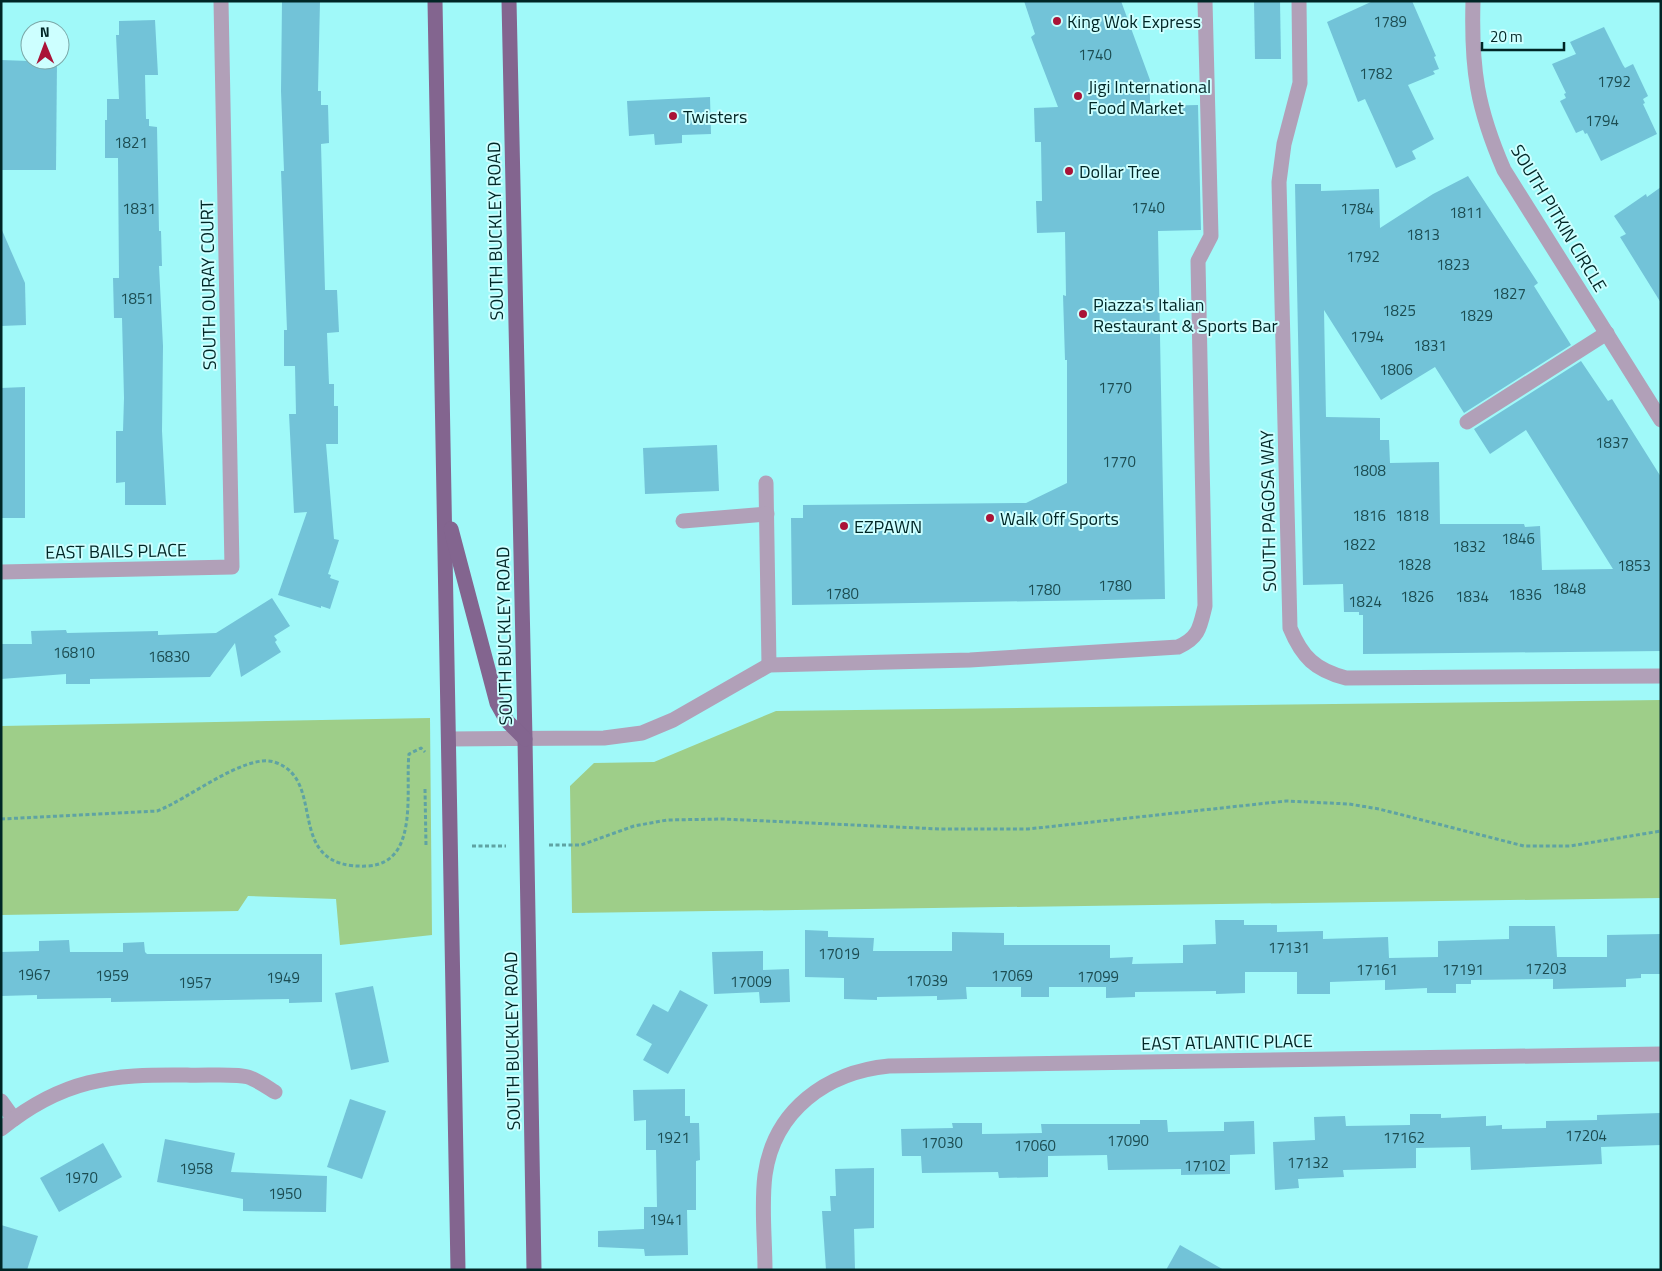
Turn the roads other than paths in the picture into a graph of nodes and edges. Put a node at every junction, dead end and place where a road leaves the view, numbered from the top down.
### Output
1 (221, 1) edge
2 (435, 1) edge
3 (509, 1) edge
4 (1205, 1) edge
5 (1299, 1) edge
6 (1473, 1) edge
7 (1607, 333) junction
8 (1661, 420) edge
9 (1467, 422) dead end
10 (766, 483) dead end
11 (445, 506) junction
12 (767, 514) junction
13 (683, 521) dead end
14 (232, 568) joint
15 (1, 572) edge
16 (769, 665) junction
17 (1661, 676) edge
18 (525, 738) junction
19 (449, 739) junction
20 (1661, 1054) edge
21 (275, 1092) dead end
22 (1, 1101) edge
23 (14, 1119) junction
24 (1, 1130) edge
25 (458, 1270) edge
26 (534, 1270) edge
27 (766, 1270) edge

1 - 14 street, SOUTH OURAY COURT
2 - 11 main road
3 - 18 main road, SOUTH BUCKLEY ROAD
4 - 16 street
5 - 17 street, SOUTH PAGOSA WAY
6 - 7 street, SOUTH PITKIN CIRCLE
7 - 8 street, SOUTH PITKIN CIRCLE
7 - 9 street
10 - 12 street
11 - 18 main road
11 - 19 main road
12 - 13 street
12 - 16 street
14 - 15 street, EAST BAILS PLACE
16 - 18 street
18 - 19 street
18 - 26 main road, SOUTH BUCKLEY ROAD
19 - 25 main road
20 - 27 street, EAST ATLANTIC PLACE
21 - 23 street
22 - 23 street
23 - 24 street

